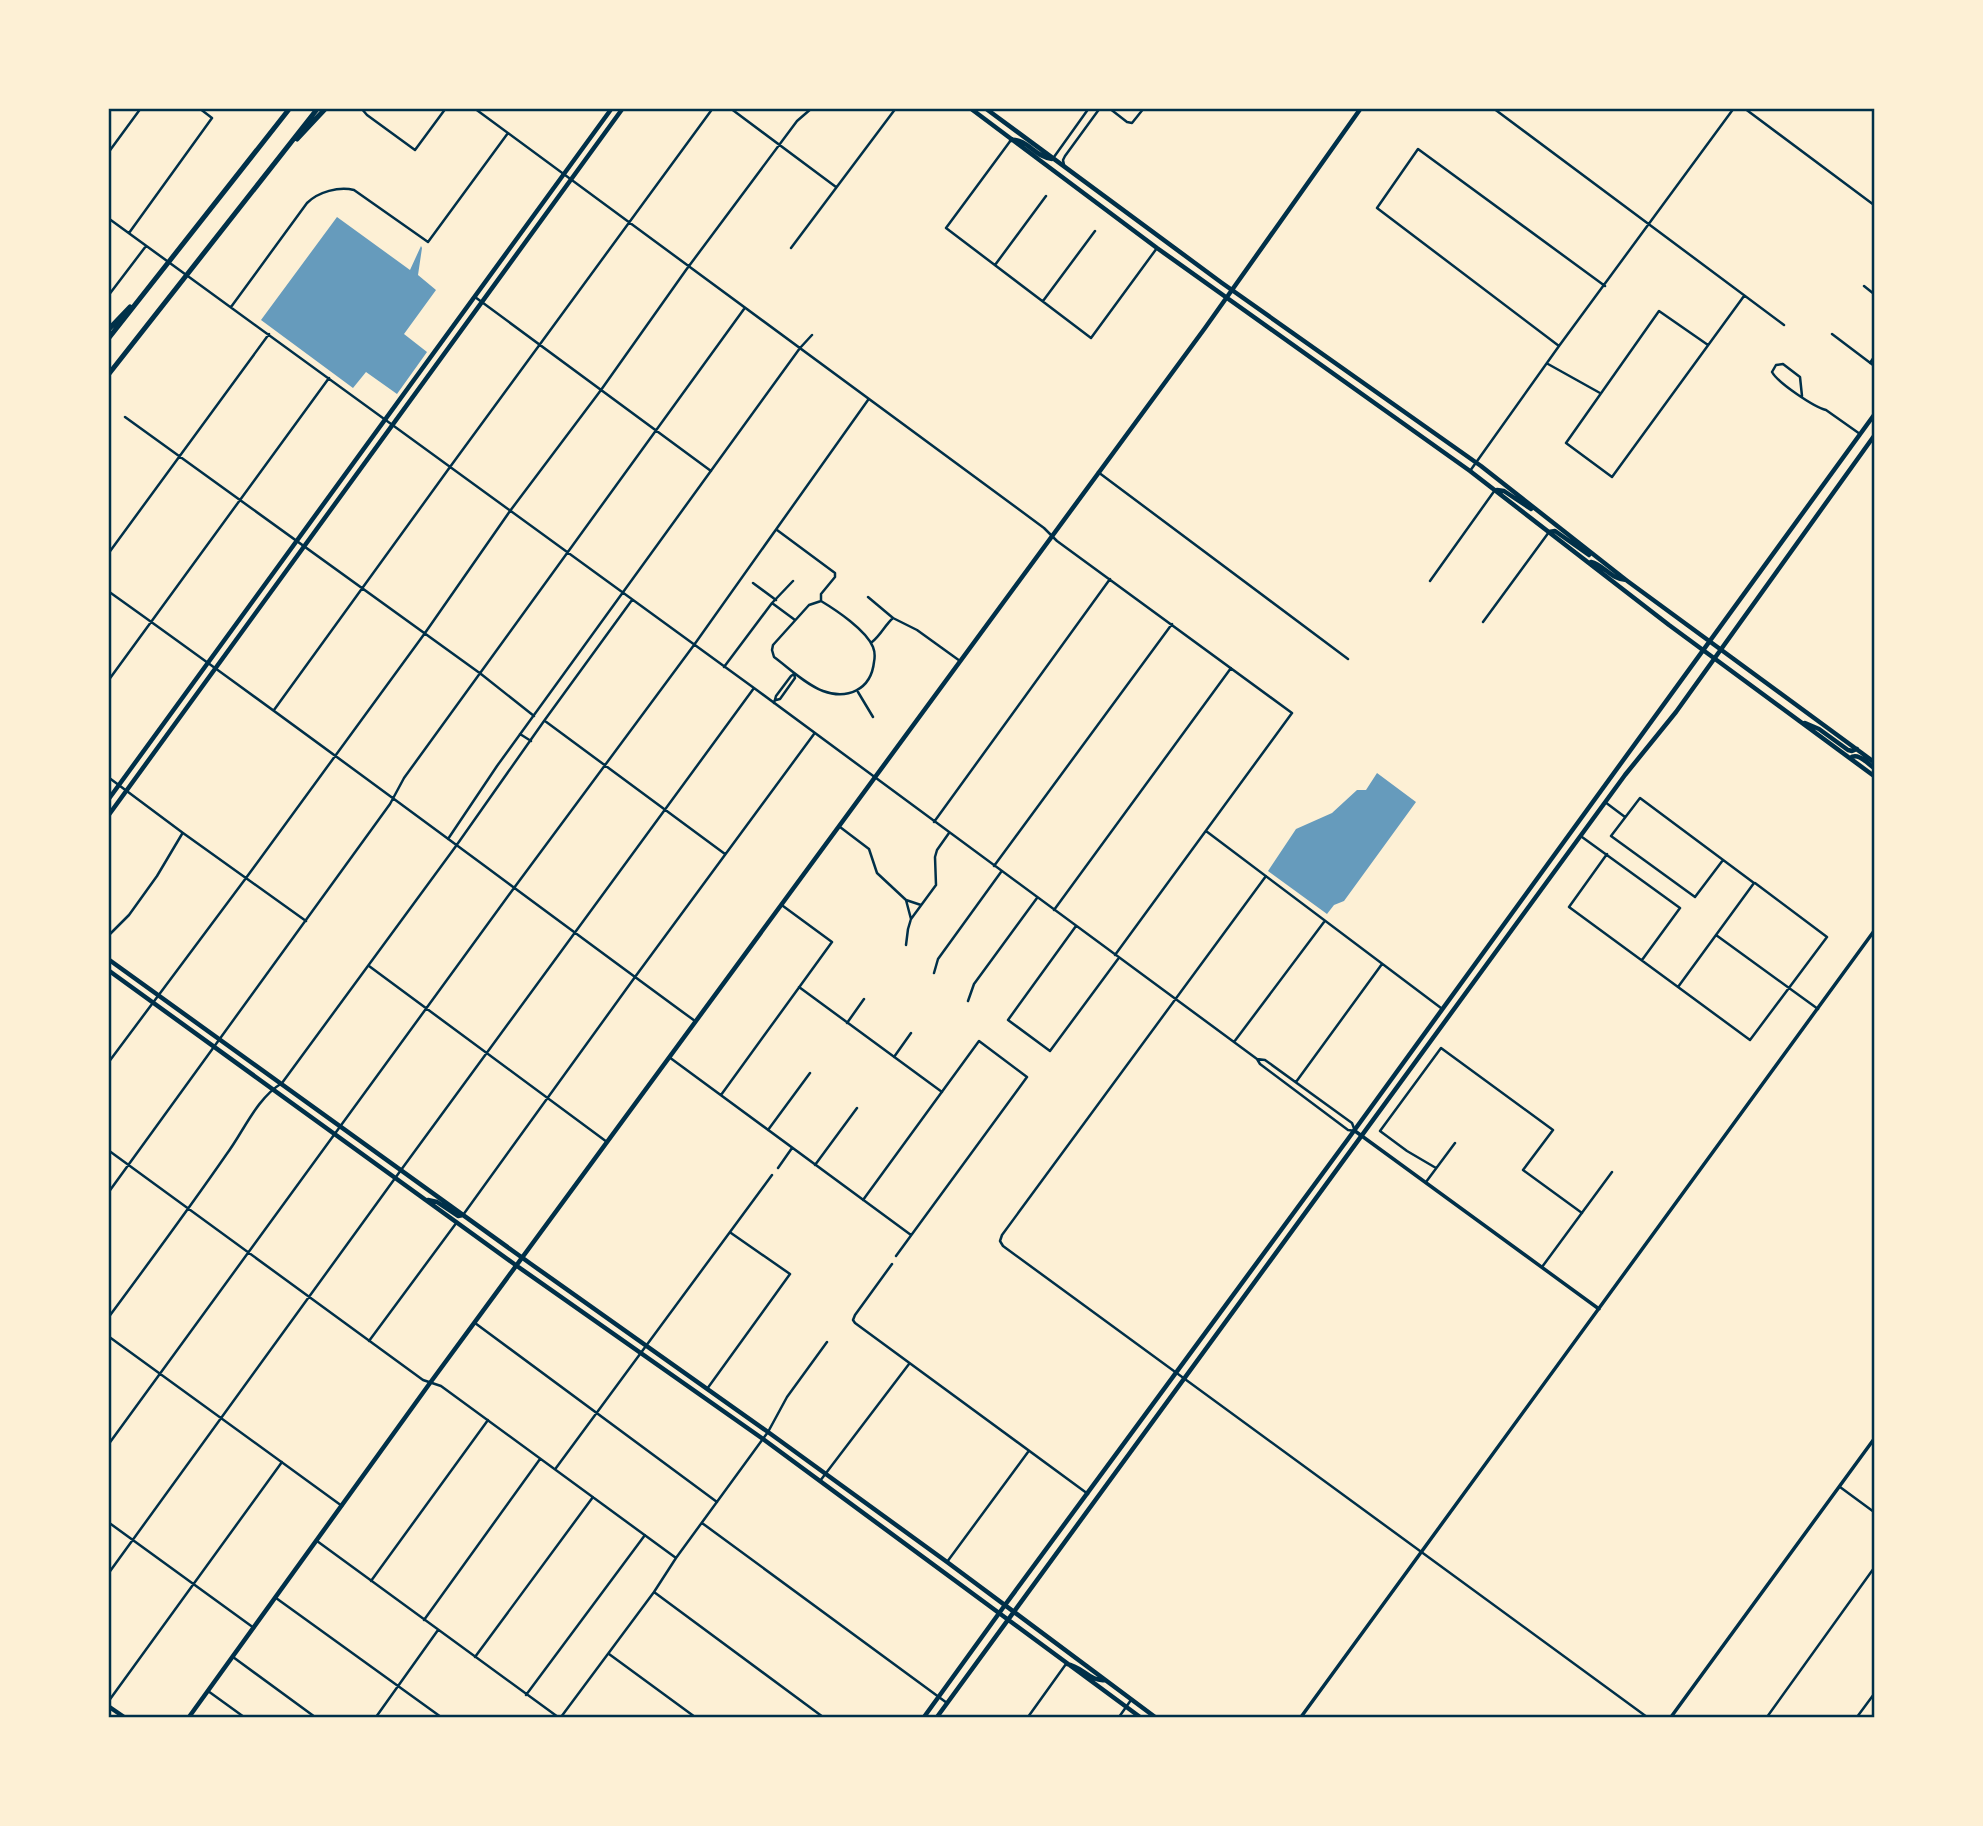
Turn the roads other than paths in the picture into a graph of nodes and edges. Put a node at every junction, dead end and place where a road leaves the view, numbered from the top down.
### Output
1 (141, 108) edge
2 (199, 108) edge
3 (288, 108) edge
4 (318, 108) edge
5 (326, 108) edge
6 (446, 108) edge
7 (474, 108) edge
8 (612, 108) edge
9 (623, 108) edge
10 (713, 108) edge
11 (730, 108) edge
12 (812, 108) edge
13 (896, 108) edge
14 (970, 108) edge
15 (985, 108) edge
16 (1089, 108) edge
17 (1100, 108) edge
18 (1109, 108) edge
19 (1144, 108) edge
20 (1493, 108) edge
21 (1734, 108) edge
22 (1744, 108) edge
23 (361, 109) edge
24 (1359, 109) edge
25 (508, 133) junction
26 (1011, 140) junction
27 (779, 146) junction
28 (108, 153) edge
29 (1052, 159) junction
30 (273, 164) junction
31 (1065, 168) junction
32 (564, 174) junction
33 (571, 180) junction
34 (836, 187) junction
35 (1046, 196) dead end
36 (1874, 205) edge
37 (108, 218) edge
38 (631, 222) junction
39 (1648, 225) junction
40 (1095, 231) dead end
41 (129, 233) junction
42 (146, 246) junction
43 (791, 248) dead end
44 (1157, 248) junction
45 (995, 265) junction
46 (689, 267) junction
47 (1605, 286) junction
48 (1864, 286) dead end
49 (149, 288) junction
50 (1232, 290) junction
51 (1874, 294) edge
52 (108, 296) edge
53 (1744, 296) junction
54 (475, 297) junction
55 (1226, 297) junction
56 (1043, 301) junction
57 (482, 303) junction
58 (231, 306) junction
59 (745, 309) junction
60 (1784, 325) dead end
61 (108, 330) edge
62 (142, 332) junction
63 (270, 334) junction
64 (1832, 334) dead end
65 (812, 335) dead end
66 (108, 339) edge
67 (540, 345) junction
68 (1708, 345) junction
69 (1559, 346) junction
70 (800, 348) junction
71 (1874, 357) edge
72 (1547, 363) junction
73 (1872, 364) edge
74 (108, 375) edge
75 (329, 378) junction
76 (108, 382) edge
77 (601, 390) junction
78 (1600, 393) junction
79 (1802, 396) junction
80 (869, 400) junction
81 (1874, 415) edge
82 (125, 417) dead end
83 (385, 420) junction
84 (393, 425) junction
85 (656, 430) junction
86 (1860, 435) junction
87 (1874, 436) edge
88 (180, 456) junction
89 (1477, 462) junction
90 (450, 467) junction
91 (711, 471) junction
92 (1470, 471) junction
93 (1098, 472) junction
94 (1495, 490) junction
95 (241, 499) junction
96 (510, 511) junction
97 (1541, 514) junction
98 (777, 530) junction
99 (1549, 532) junction
100 (1051, 536) junction
101 (297, 541) junction
102 (305, 547) junction
103 (567, 553) junction
104 (108, 554) edge
105 (1600, 560) junction
106 (1587, 561) junction
107 (1110, 579) junction
108 (1626, 580) junction
109 (793, 581) dead end
110 (1430, 581) dead end
111 (753, 583) dead end
112 (362, 589) junction
113 (108, 591) edge
114 (622, 593) junction
115 (868, 597) dead end
116 (632, 600) junction
117 (821, 601) junction
118 (774, 602) junction
119 (893, 618) junction
120 (795, 621) junction
121 (151, 622) junction
122 (1483, 622) dead end
123 (1172, 624) junction
124 (425, 633) junction
125 (1711, 642) junction
126 (871, 643) junction
127 (694, 646) junction
128 (1721, 650) junction
129 (1704, 651) junction
130 (1348, 659) dead end
131 (1715, 659) junction
132 (960, 661) junction
133 (209, 663) junction
134 (724, 667) junction
135 (217, 668) junction
136 (1231, 668) junction
137 (481, 674) junction
138 (108, 681) edge
139 (754, 688) junction
140 (858, 692) junction
141 (775, 701) junction
142 (274, 710) junction
143 (534, 716) junction
144 (873, 717) dead end
145 (1798, 720) junction
146 (544, 721) junction
147 (814, 733) junction
148 (520, 734) junction
149 (531, 741) junction
150 (1857, 749) junction
151 (336, 755) junction
152 (1850, 758) junction
153 (1874, 762) edge
154 (604, 766) junction
155 (1874, 768) edge
156 (1874, 776) edge
157 (108, 777) edge
158 (874, 778) junction
159 (120, 785) junction
160 (127, 791) junction
161 (392, 798) junction
162 (108, 800) edge
163 (1605, 802) junction
164 (664, 810) junction
165 (108, 816) edge
166 (1625, 817) junction
167 (934, 822) junction
168 (839, 826) junction
169 (1206, 831) junction
170 (183, 833) junction
171 (949, 833) junction
172 (1581, 836) junction
173 (447, 839) junction
174 (456, 846) junction
175 (725, 854) junction
176 (1607, 855) junction
177 (1723, 860) junction
178 (994, 866) junction
179 (1001, 872) junction
180 (1266, 876) junction
181 (246, 878) junction
182 (1754, 883) junction
183 (514, 888) junction
184 (1037, 898) junction
185 (906, 900) junction
186 (780, 905) junction
187 (922, 905) junction
188 (1054, 910) junction
189 (911, 919) junction
190 (1325, 920) junction
191 (306, 921) junction
192 (1076, 926) junction
193 (1874, 931) edge
194 (574, 933) junction
195 (1716, 935) junction
196 (108, 936) edge
197 (906, 944) dead end
198 (1117, 956) junction
199 (108, 959) edge
200 (1642, 960) junction
201 (1382, 964) junction
202 (369, 966) junction
203 (108, 970) edge
204 (934, 973) dead end
205 (635, 977) junction
206 (799, 987) junction
207 (1678, 987) junction
208 (1789, 988) junction
209 (158, 994) junction
210 (864, 999) dead end
211 (1175, 999) junction
212 (968, 1001) dead end
213 (153, 1002) junction
214 (427, 1009) junction
215 (1443, 1009) junction
216 (1818, 1009) junction
217 (695, 1021) junction
218 (847, 1023) junction
219 (911, 1033) dead end
220 (1025, 1033) junction
221 (1022, 1037) dead end
222 (219, 1038) junction
223 (1234, 1042) junction
224 (214, 1045) junction
225 (487, 1054) junction
226 (669, 1057) junction
227 (894, 1057) junction
228 (1257, 1059) junction
229 (108, 1063) edge
230 (810, 1073) dead end
231 (1296, 1082) junction
232 (282, 1083) junction
233 (274, 1088) junction
234 (942, 1092) junction
235 (721, 1094) junction
236 (547, 1098) junction
237 (857, 1108) dead end
238 (341, 1126) junction
239 (768, 1130) junction
240 (1354, 1131) junction
241 (335, 1133) junction
242 (1362, 1136) junction
243 (607, 1142) junction
244 (1455, 1143) dead end
245 (792, 1148) junction
246 (108, 1150) edge
247 (130, 1165) junction
248 (815, 1165) junction
249 (778, 1168) dead end
250 (1436, 1168) junction
251 (401, 1170) junction
252 (1612, 1172) dead end
253 (772, 1175) dead end
254 (396, 1177) junction
255 (1426, 1182) junction
256 (108, 1193) edge
257 (427, 1200) junction
258 (863, 1200) junction
259 (189, 1208) junction
260 (1582, 1213) junction
261 (463, 1215) junction
262 (457, 1222) junction
263 (731, 1233) junction
264 (911, 1235) junction
265 (249, 1253) junction
266 (896, 1256) dead end
267 (523, 1259) junction
268 (892, 1264) dead end
269 (517, 1266) junction
270 (1542, 1268) junction
271 (309, 1297) junction
272 (1599, 1309) junction
273 (108, 1318) edge
274 (475, 1323) junction
275 (108, 1336) edge
276 (369, 1341) junction
277 (827, 1342) dead end
278 (646, 1346) junction
279 (640, 1353) junction
280 (909, 1363) junction
281 (1176, 1372) junction
282 (160, 1374) junction
283 (1184, 1377) junction
284 (430, 1383) junction
285 (707, 1389) junction
286 (598, 1413) junction
287 (221, 1419) junction
288 (488, 1420) junction
289 (768, 1432) junction
290 (762, 1439) junction
291 (1874, 1439) edge
292 (108, 1445) edge
293 (1029, 1451) junction
294 (540, 1459) junction
295 (282, 1462) junction
296 (555, 1469) junction
297 (826, 1474) junction
298 (820, 1481) junction
299 (1840, 1487) junction
300 (1088, 1494) junction
301 (593, 1497) junction
302 (717, 1502) junction
303 (342, 1506) junction
304 (1874, 1512) edge
305 (887, 1518) junction
306 (108, 1522) edge
307 (702, 1524) junction
308 (881, 1526) junction
309 (645, 1535) junction
310 (132, 1540) junction
311 (317, 1541) junction
312 (1422, 1552) junction
313 (676, 1558) junction
314 (947, 1562) junction
315 (1874, 1568) edge
316 (108, 1574) edge
317 (371, 1581) junction
318 (193, 1585) junction
319 (654, 1592) junction
320 (276, 1598) junction
321 (1005, 1605) junction
322 (1013, 1611) junction
323 (998, 1614) junction
324 (424, 1620) junction
325 (1007, 1620) junction
326 (254, 1628) junction
327 (438, 1630) junction
328 (609, 1654) junction
329 (233, 1657) junction
330 (475, 1657) junction
331 (1066, 1664) junction
332 (1105, 1679) junction
333 (398, 1686) junction
334 (208, 1691) junction
335 (1874, 1693) edge
336 (526, 1695) junction
337 (939, 1697) junction
338 (1131, 1700) junction
339 (947, 1703) junction
340 (108, 1704) edge
341 (1126, 1707) junction
342 (561, 1716) edge
343 (124, 1717) edge
344 (189, 1717) edge
345 (244, 1717) edge
346 (315, 1717) edge
347 (376, 1717) edge
348 (441, 1717) edge
349 (568, 1717) edge
350 (695, 1717) edge
351 (823, 1717) edge
352 (924, 1717) edge
353 (937, 1717) edge
354 (1028, 1717) edge
355 (1119, 1717) edge
356 (1140, 1717) edge
357 (1155, 1717) edge
358 (1301, 1717) edge
359 (1647, 1717) edge
360 (1671, 1717) edge
361 (1767, 1717) edge
362 (1857, 1717) edge

1 - 28 street
2 - 41 street
3 - 49 highway
4 - 30 highway
5 - 30 highway
6 - 23 street
7 - 25 street
8 - 32 main road
9 - 33 main road
10 - 38 street
11 - 27 street
12 - 27 street
13 - 34 street
14 - 26 main road
15 - 29 main road
16 - 29 street
17 - 31 street
18 - 19 street
20 - 39 street
21 - 39 street
22 - 36 street
24 - 50 main road
25 - 32 street
25 - 58 street
26 - 29 main road
26 - 44 main road
26 - 45 street
27 - 34 street
27 - 46 street
29 - 31 main road
30 - 62 highway
31 - 50 main road
32 - 33 street
32 - 54 main road
33 - 38 street
33 - 57 main road
34 - 43 street
35 - 45 street
37 - 41 street
38 - 46 street
38 - 67 street
39 - 47 street
39 - 53 street
40 - 56 street
41 - 42 street
42 - 52 street
42 - 58 street
44 - 55 main road
44 - 56 street
45 - 56 street
46 - 59 street
46 - 77 street
47 - 69 street
47 - 69 street
48 - 51 street
49 - 61 highway
49 - 66 highway
50 - 55 main road
50 - 89 main road
53 - 60 street
53 - 68 street
54 - 57 street
54 - 83 main road
55 - 92 main road
55 - 93 main road
57 - 67 street
57 - 84 main road
58 - 63 street
59 - 70 street
59 - 85 street
62 - 74 highway
62 - 76 highway
63 - 75 street
63 - 88 street
64 - 73 street
65 - 70 street
67 - 77 street
67 - 90 street
68 - 78 street
68 - 78 street
69 - 72 street
70 - 80 street
70 - 91 street
71 - 73 street
72 - 78 street
72 - 89 street
75 - 83 street
75 - 95 street
77 - 85 street
77 - 96 street
79 - 79 street
79 - 86 street
80 - 98 street
80 - 100 street
81 - 86 main road
82 - 88 street
83 - 84 street
83 - 101 main road
84 - 90 street
84 - 102 main road
85 - 91 street
85 - 103 street
86 - 125 main road
87 - 128 main road
88 - 95 street
88 - 104 street
89 - 92 street
89 - 97 main road
90 - 96 street
90 - 112 street
91 - 114 street
92 - 94 main road
93 - 100 main road
93 - 130 street
94 - 97 main road
94 - 99 main road
94 - 110 street
95 - 101 street
95 - 121 street
96 - 103 street
96 - 124 street
97 - 105 main road
98 - 117 street
98 - 127 street
99 - 105 main road
99 - 106 main road
99 - 122 street
100 - 107 street
100 - 132 main road
101 - 102 street
101 - 133 main road
102 - 112 street
102 - 135 main road
103 - 114 street
103 - 137 street
105 - 108 main road
106 - 108 main road
106 - 129 main road
107 - 123 street
107 - 167 street
108 - 125 main road
109 - 118 street
111 - 118 street
112 - 124 street
112 - 142 street
113 - 121 street
114 - 116 street
114 - 143 street
115 - 119 street
116 - 127 street
116 - 146 street
117 - 120 street
117 - 126 street
118 - 120 street
118 - 134 street
119 - 126 street
119 - 132 street
120 - 140 street
121 - 133 street
121 - 138 street
123 - 136 street
123 - 178 street
124 - 137 street
124 - 151 street
125 - 128 main road
125 - 129 main road
126 - 140 street
127 - 134 street
127 - 154 street
128 - 131 main road
128 - 150 main road
129 - 131 main road
129 - 215 main road
131 - 145 main road
131 - 163 main road
132 - 158 main road
133 - 135 street
133 - 159 main road
134 - 139 street
135 - 142 street
135 - 160 main road
136 - 169 street
136 - 188 street
137 - 143 street
137 - 161 street
139 - 141 street
139 - 164 street
140 - 144 street
141 - 141 street
141 - 147 street
142 - 151 street
143 - 148 street
145 - 150 main road
145 - 152 main road
146 - 149 street
146 - 154 street
147 - 158 street
147 - 175 street
148 - 149 street
148 - 173 street
149 - 174 street
150 - 153 main road
151 - 161 street
151 - 181 street
152 - 155 main road
152 - 156 main road
154 - 164 street
154 - 183 street
157 - 159 street
158 - 167 street
158 - 168 main road
159 - 160 street
159 - 162 main road
160 - 165 main road
160 - 170 street
161 - 173 street
161 - 191 street
163 - 166 street
163 - 172 main road
164 - 175 street
164 - 194 street
166 - 177 street
166 - 177 street
167 - 171 street
168 - 185 street
168 - 186 main road
169 - 180 street
169 - 198 street
170 - 181 street
170 - 196 street
171 - 178 street
171 - 187 street
172 - 176 street
172 - 242 main road
173 - 174 street
174 - 183 street
174 - 202 street
175 - 205 street
176 - 200 street
176 - 200 street
177 - 182 street
178 - 179 street
179 - 184 street
179 - 204 street
180 - 190 street
180 - 211 street
181 - 191 street
181 - 209 street
182 - 195 street
182 - 208 street
183 - 194 street
183 - 214 street
184 - 188 street
184 - 212 street
185 - 187 street
185 - 189 street
186 - 206 street
186 - 217 main road
187 - 189 street
188 - 192 street
189 - 197 street
190 - 201 street
190 - 223 street
191 - 222 street
192 - 198 street
192 - 220 street
193 - 216 street
194 - 205 street
194 - 225 street
195 - 207 street
195 - 208 street
198 - 211 street
198 - 220 street
199 - 209 main road
200 - 207 street
201 - 215 street
201 - 231 street
202 - 214 street
202 - 232 street
203 - 213 main road
205 - 217 street
205 - 236 street
206 - 218 street
206 - 235 street
207 - 208 street
208 - 216 street
209 - 213 street
209 - 222 main road
210 - 218 street
211 - 223 street
211 - 281 street
213 - 224 main road
213 - 229 street
214 - 225 street
214 - 238 street
215 - 240 main road
216 - 272 street
217 - 226 main road
218 - 227 street
219 - 227 street
220 - 221 street
222 - 224 street
222 - 232 main road
223 - 228 street
224 - 233 main road
224 - 247 street
225 - 236 street
225 - 251 street
226 - 235 street
226 - 243 main road
227 - 234 street
228 - 231 street
228 - 240 street
230 - 239 street
231 - 240 street
232 - 233 street
232 - 238 main road
233 - 241 main road
233 - 259 street
234 - 258 street
234 - 264 street
235 - 239 street
236 - 243 street
236 - 261 street
237 - 248 street
238 - 241 street
238 - 251 main road
239 - 245 street
240 - 242 street
240 - 281 main road
241 - 254 main road
241 - 265 street
242 - 255 street
242 - 283 main road
243 - 267 main road
244 - 250 street
245 - 248 street
245 - 249 street
246 - 247 street
247 - 256 street
247 - 259 street
248 - 258 street
250 - 255 street
250 - 260 street
251 - 254 street
251 - 261 main road
252 - 260 street
253 - 263 street
254 - 257 main road
254 - 271 street
255 - 270 street
257 - 261 main road
257 - 262 main road
258 - 264 street
259 - 265 street
259 - 273 street
260 - 270 street
261 - 267 main road
262 - 269 main road
262 - 276 street
263 - 278 street
263 - 285 street
264 - 266 street
265 - 271 street
265 - 282 street
267 - 269 main road
267 - 278 main road
268 - 280 street
269 - 274 main road
269 - 279 main road
270 - 272 street
271 - 276 street
271 - 287 street
272 - 312 street
274 - 284 main road
274 - 286 street
275 - 282 street
276 - 284 street
277 - 289 street
278 - 279 street
278 - 285 main road
279 - 286 street
279 - 290 main road
280 - 293 street
280 - 297 street
281 - 283 street
281 - 300 main road
282 - 287 street
282 - 292 street
283 - 312 street
283 - 322 main road
284 - 288 street
284 - 303 main road
285 - 289 main road
286 - 296 street
286 - 302 street
287 - 295 street
287 - 310 street
288 - 294 street
288 - 317 street
289 - 290 street
289 - 297 main road
290 - 298 main road
290 - 302 street
291 - 299 street
293 - 300 street
293 - 314 street
294 - 296 street
294 - 324 street
295 - 303 street
295 - 318 street
296 - 301 street
297 - 298 street
297 - 305 main road
298 - 308 main road
299 - 304 street
299 - 360 street
300 - 321 main road
301 - 309 street
301 - 330 street
302 - 307 street
303 - 311 main road
305 - 308 main road
305 - 314 main road
306 - 310 street
307 - 313 street
307 - 337 street
308 - 323 main road
309 - 313 street
309 - 336 street
310 - 316 street
310 - 318 street
311 - 317 street
311 - 320 main road
312 - 358 street
312 - 359 street
313 - 319 street
314 - 321 main road
315 - 361 street
317 - 324 street
318 - 326 street
318 - 340 street
319 - 328 street
319 - 351 street
320 - 326 main road
320 - 333 street
321 - 322 main road
321 - 323 main road
322 - 325 main road
322 - 332 main road
323 - 325 main road
323 - 337 main road
324 - 327 street
325 - 331 main road
325 - 339 main road
326 - 329 main road
327 - 330 street
327 - 333 street
328 - 342 street
328 - 350 street
329 - 334 main road
329 - 346 street
330 - 336 street
331 - 332 main road
331 - 341 main road
331 - 354 street
332 - 338 main road
333 - 347 street
333 - 348 street
334 - 344 main road
334 - 345 street
335 - 362 street
336 - 342 street
337 - 339 street
337 - 352 main road
338 - 341 street
338 - 357 main road
339 - 353 main road
340 - 343 main road
341 - 355 street
341 - 356 main road
342 - 349 street

